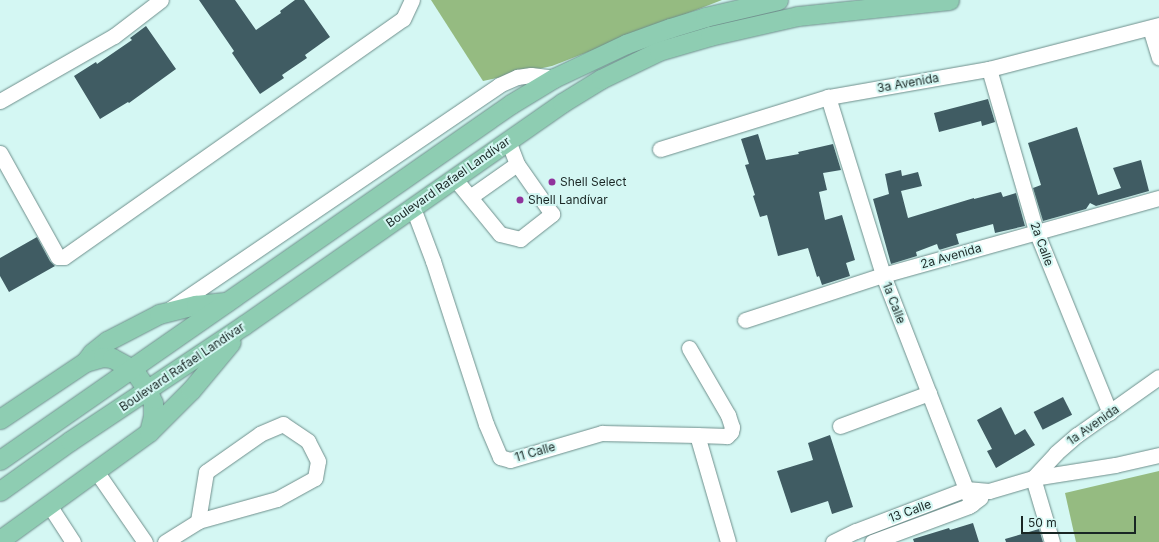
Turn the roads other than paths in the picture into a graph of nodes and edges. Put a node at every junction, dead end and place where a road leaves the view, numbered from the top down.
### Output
1 (160, 0) edge
2 (412, 0) edge
3 (778, 0) edge
4 (949, 0) edge
5 (1154, 26) edge
6 (1159, 58) edge
7 (989, 69) junction
8 (554, 78) junction
9 (828, 97) junction
10 (0, 101) edge
11 (508, 140) junction
12 (660, 149) dead end
13 (0, 152) edge
14 (517, 164) junction
15 (454, 179) junction
16 (470, 197) junction
17 (1159, 198) edge
18 (413, 208) junction
19 (1036, 231) junction
20 (883, 275) junction
21 (229, 301) junction
22 (164, 313) junction
23 (745, 320) dead end
24 (244, 325) junction
25 (689, 348) dead end
26 (85, 362) junction
27 (133, 369) junction
28 (1159, 377) edge
29 (147, 390) junction
30 (929, 393) junction
31 (1110, 413) junction
32 (0, 419) edge
33 (840, 426) dead end
34 (149, 432) junction
35 (697, 435) junction
36 (1159, 455) edge
37 (0, 460) edge
38 (96, 471) junction
39 (1033, 478) junction
40 (966, 490) junction
41 (0, 491) edge
42 (989, 491) junction
43 (972, 504) junction
44 (49, 505) junction
45 (198, 521) junction
46 (0, 540) edge
47 (73, 542) edge
48 (146, 542) edge
49 (165, 542) edge
50 (728, 542) edge
51 (832, 542) edge
52 (872, 542) edge
53 (1052, 542) edge

1 - 10 street
2 - 13 street
3 - 8 main road
4 - 11 main road, Boulevard Rafael Landívar
5 - 6 street
5 - 7 street, 3a Avenida
7 - 9 street, 3a Avenida
7 - 19 street, 2a Calle
8 - 21 main road
8 - 22 street
9 - 12 street, 3a Avenida
9 - 20 street, 1a Calle
11 - 14 street
11 - 15 main road, Boulevard Rafael Landívar
14 - 16 street
14 - 16 street
15 - 16 street
15 - 18 main road, Boulevard Rafael Landívar
17 - 19 street, 2a Avenida
18 - 24 main road, Boulevard Rafael Landívar
18 - 35 street, 11 Calle
19 - 20 street, 2a Avenida
19 - 31 street, 2a Calle
20 - 23 street, 2a Avenida
20 - 30 street, 1a Calle
21 - 22 main road
21 - 27 main road
22 - 26 main road
24 - 29 main road, Boulevard Rafael Landívar
24 - 34 main road
25 - 35 street
26 - 27 main road
26 - 32 main road
27 - 29 main road
27 - 37 main road
28 - 31 street, 1a Avenida
29 - 34 main road
29 - 41 main road, Boulevard Rafael Landívar
30 - 33 street
30 - 40 street, 1a Calle
31 - 39 street, 1a Avenida
34 - 38 main road
35 - 50 street
36 - 39 street, 13 Calle
38 - 44 main road
38 - 48 street
39 - 42 street, 13 Calle
39 - 53 street
40 - 42 street, 13 Calle
40 - 43 street, 1a Calle
40 - 51 street, 13 Calle
42 - 43 street, 13 Calle
43 - 52 street, 13 Calle
44 - 46 main road
44 - 47 street
45 - 45 street
45 - 49 street

